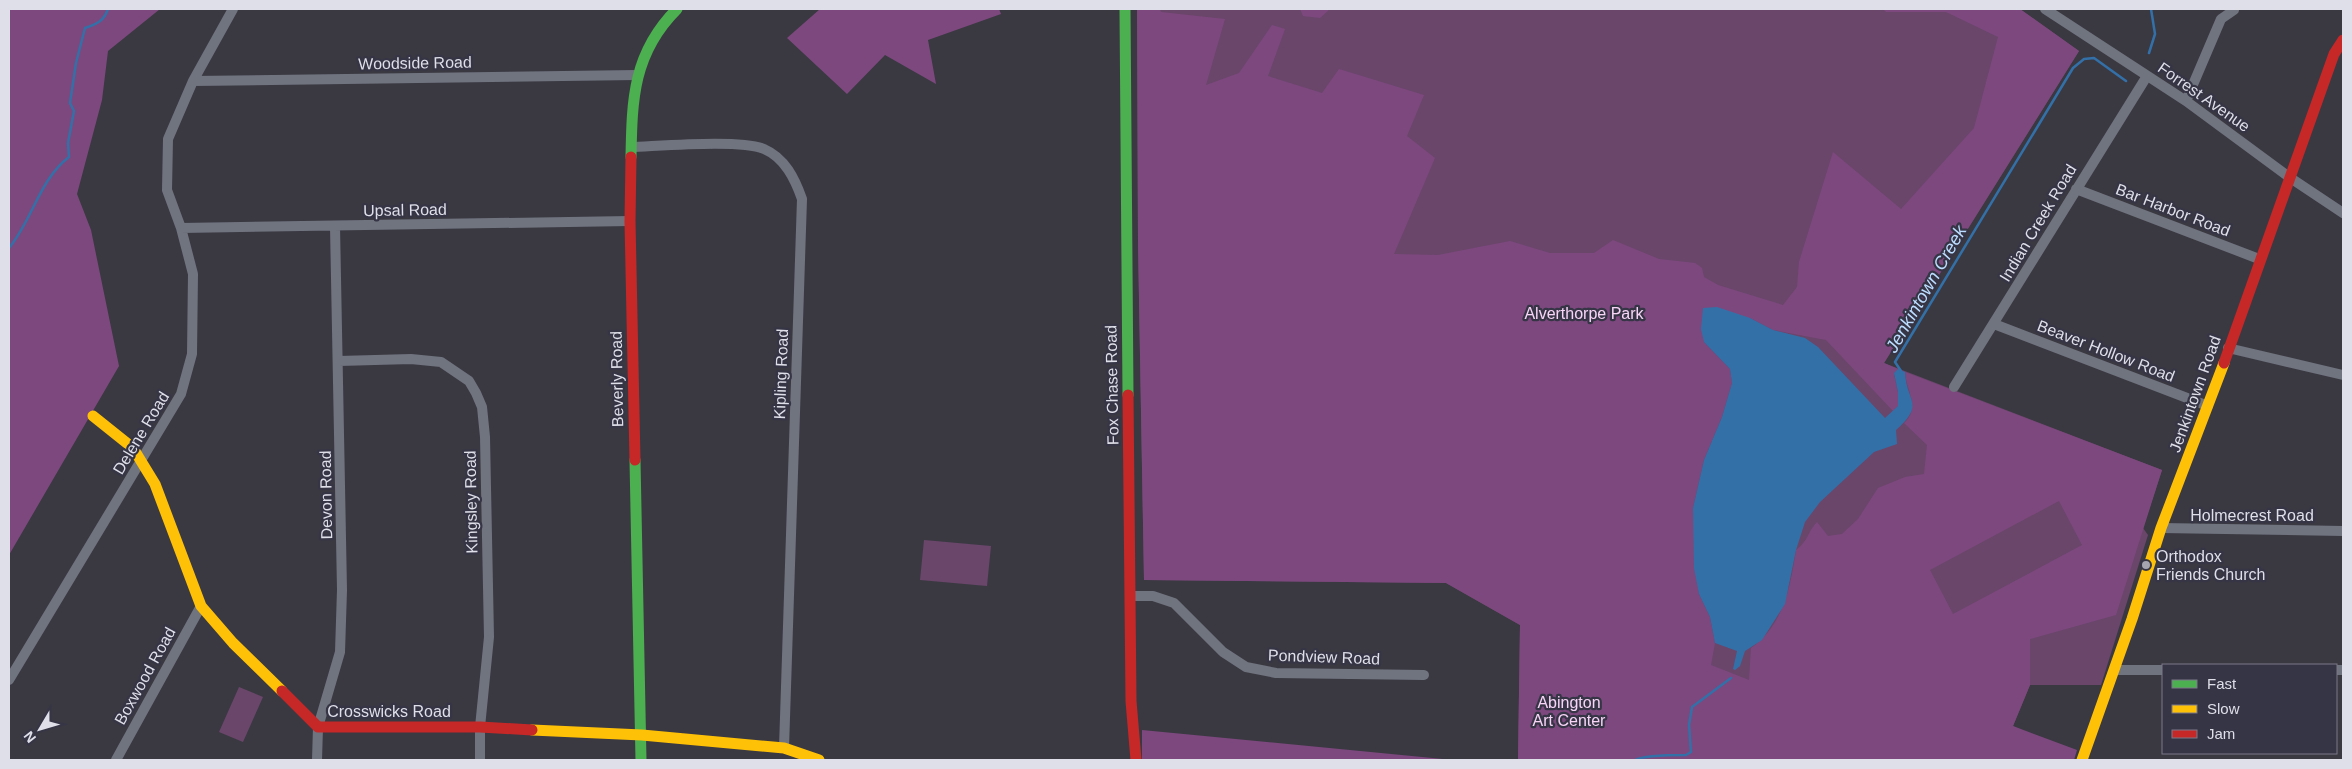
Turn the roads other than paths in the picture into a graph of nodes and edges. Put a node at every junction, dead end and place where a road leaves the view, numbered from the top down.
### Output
1 (233, 9) edge
2 (677, 9) edge
3 (1125, 9) edge
4 (2045, 9) edge
5 (2234, 10) edge
6 (2343, 40) edge
7 (2338, 56) edge
8 (637, 75) junction
9 (2148, 76) junction
10 (193, 81) junction
11 (2186, 101) junction
12 (631, 147) junction
13 (2289, 177) junction
14 (2076, 189) junction
15 (2343, 213) edge
16 (630, 221) junction
17 (335, 226) junction
18 (181, 228) junction
19 (2259, 260) junction
20 (1994, 324) junction
21 (2228, 348) junction
22 (339, 361) junction
23 (2343, 375) edge
24 (1954, 387) dead end
25 (2208, 406) junction
26 (94, 416) dead end
27 (141, 462) junction
28 (2160, 528) junction
29 (2343, 531) edge
30 (1130, 596) junction
31 (201, 606) junction
32 (2114, 670) junction
33 (2162, 670) edge
34 (1424, 675) dead end
35 (9, 680) edge
36 (318, 727) junction
37 (480, 727) junction
38 (642, 735) junction
39 (784, 748) junction
40 (116, 760) edge
41 (317, 760) edge
42 (480, 760) edge
43 (641, 760) edge
44 (819, 760) edge
45 (1136, 760) edge
46 (2082, 760) edge

1 - 10 street, Delene Road
2 - 8 street, Beverly Road
3 - 30 street, Fox Chase Road
4 - 9 street, Forrest Avenue
5 - 11 street
6 - 7 street, Jenkintown Road
7 - 13 street, Jenkintown Road
8 - 10 street, Woodside Road
8 - 12 street, Beverly Road
9 - 11 street, Forrest Avenue
9 - 14 street, Indian Creek Road
10 - 18 street, Delene Road
11 - 13 street, Forrest Avenue
12 - 16 street, Beverly Road
12 - 39 street, Kipling Road
13 - 15 street, Forrest Avenue
13 - 19 street, Jenkintown Road
14 - 19 street, Bar Harbor Road
14 - 20 street, Indian Creek Road
16 - 17 street, Upsal Road
16 - 38 street, Beverly Road
17 - 18 street, Upsal Road
17 - 22 street, Devon Road
18 - 27 street, Delene Road
19 - 21 street, Jenkintown Road
20 - 24 street, Indian Creek Road
20 - 25 street, Beaver Hollow Road
21 - 23 street
21 - 25 street, Jenkintown Road
22 - 36 street, Devon Road
22 - 37 street, Kingsley Road
25 - 28 street, Jenkintown Road
26 - 27 street, Crosswicks Road
27 - 31 street, Crosswicks Road
27 - 35 street, Delene Road
28 - 29 street, Holmecrest Road
28 - 32 street, Jenkintown Road
30 - 34 street, Pondview Road
30 - 45 street, Fox Chase Road
31 - 36 street, Crosswicks Road
31 - 40 street, Boxwood Road
32 - 33 street
32 - 46 street, Jenkintown Road
36 - 37 street, Crosswicks Road
36 - 41 street, Devon Road
37 - 38 street, Crosswicks Road
37 - 42 street, Kingsley Road
38 - 39 street, Crosswicks Road
38 - 43 street, Beverly Road
39 - 44 street, Crosswicks Road

